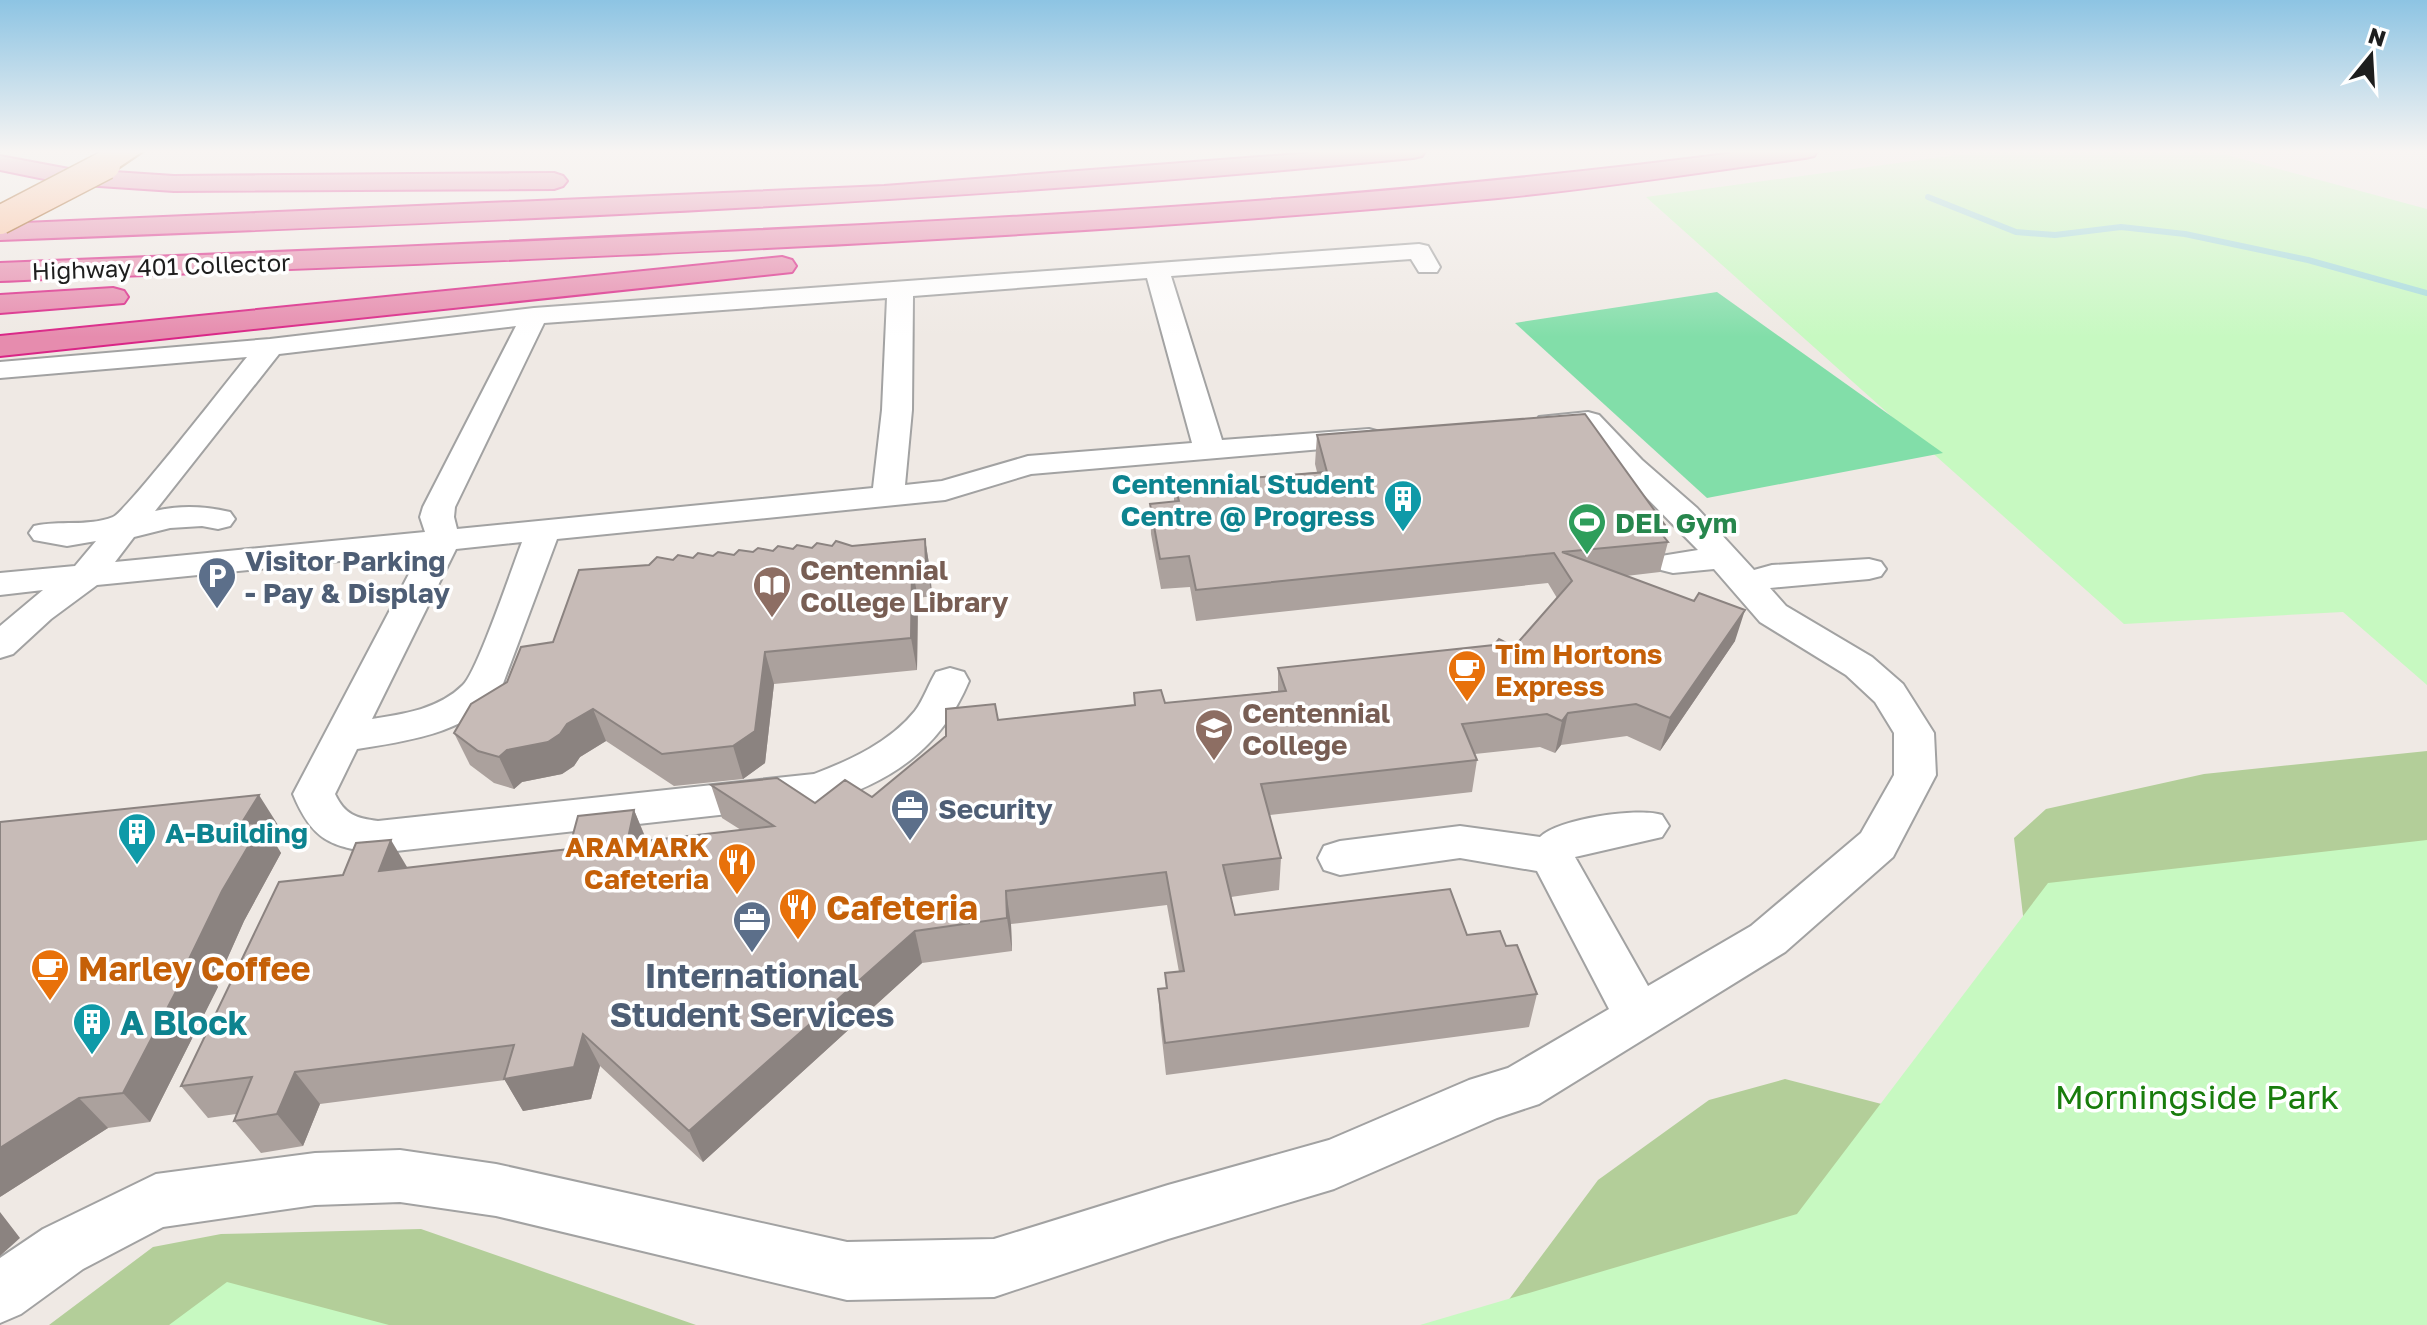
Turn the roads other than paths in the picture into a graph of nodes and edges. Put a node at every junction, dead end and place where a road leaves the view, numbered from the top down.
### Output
1 (458, 213) edge
2 (838, 213) edge
3 (1199, 213) edge
4 (1328, 213) edge
5 (0, 232) edge
6 (931, 247) junction
7 (0, 253) edge
8 (1428, 267) dead end
9 (1157, 270) junction
10 (0, 272) edge
11 (900, 289) junction
12 (221, 291) dead end
13 (142, 295) dead end
14 (0, 304) edge
15 (534, 316) junction
16 (0, 346) edge
17 (270, 347) junction
18 (0, 370) edge
19 (1524, 425) edge
20 (1393, 436) edge
21 (1209, 449) junction
22 (888, 495) junction
23 (215, 519) dead end
24 (127, 526) junction
25 (544, 529) junction
26 (38, 534) dead end
27 (444, 539) junction
28 (1673, 563) dead end
29 (1869, 569) dead end
30 (1733, 571) junction
31 (84, 578) junction
32 (0, 584) edge
33 (0, 646) edge
34 (950, 681) dead end
35 (342, 738) junction
36 (1647, 826) dead end
37 (1551, 854) junction
38 (1340, 858) dead end
39 (1639, 1017) junction
40 (0, 1293) edge

1 - 5 highway
2 - 7 highway
3 - 10 highway, Highway 401 Collector
4 - 6 highway
6 - 12 highway
6 - 16 highway
8 - 9 lane
9 - 11 lane
9 - 21 lane
11 - 15 lane
11 - 22 lane
13 - 14 highway
15 - 17 lane
15 - 27 lane
17 - 18 lane
17 - 24 lane
19 - 30 lane
20 - 21 lane
21 - 22 lane
22 - 25 lane
23 - 24 lane
24 - 26 lane
24 - 31 lane
25 - 27 lane
25 - 35 lane
27 - 31 lane
27 - 35 lane
28 - 30 lane
29 - 30 lane
30 - 39 lane
31 - 32 lane
31 - 33 lane
34 - 35 lane
36 - 37 lane
37 - 38 lane
37 - 39 lane
39 - 40 lane

